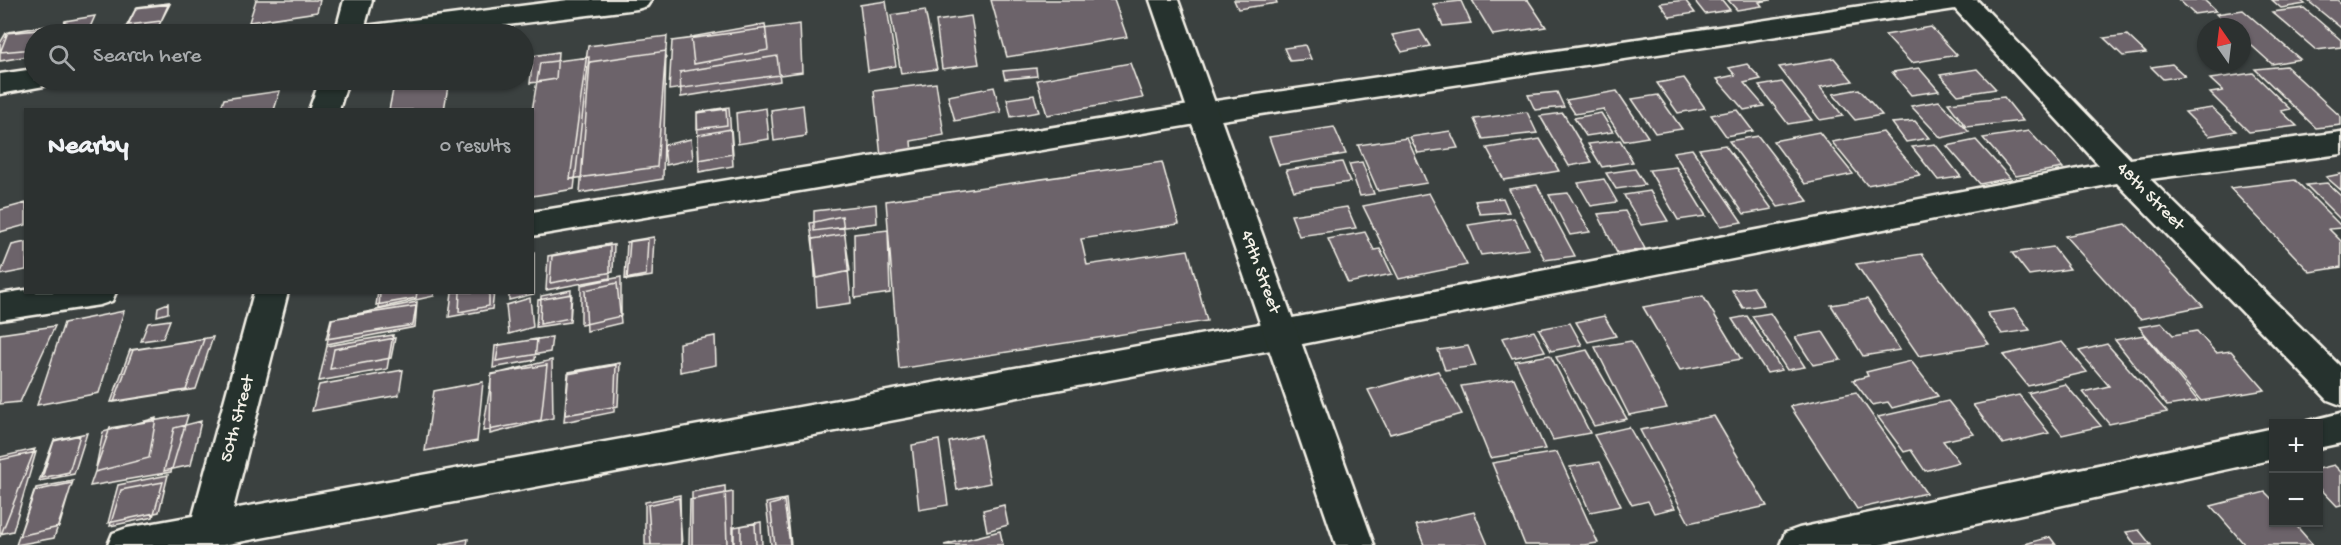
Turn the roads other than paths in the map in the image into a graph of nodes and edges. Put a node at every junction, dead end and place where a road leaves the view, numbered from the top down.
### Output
1 (358, 0) edge
2 (637, 0) edge
3 (1164, 0) edge
4 (1962, 0) edge
5 (352, 24) edge
6 (447, 24) edge
7 (24, 80) edge
8 (0, 84) edge
9 (331, 90) edge
10 (325, 108) edge
11 (1202, 113) junction
12 (2341, 143) edge
13 (2123, 171) junction
14 (534, 224) edge
15 (87, 294) edge
16 (270, 294) edge
17 (0, 307) edge
18 (1282, 334) junction
19 (2341, 390) edge
20 (2341, 428) edge
21 (2323, 432) edge
22 (2269, 443) edge
23 (206, 538) edge
24 (127, 545) edge
25 (1355, 545) edge
26 (1799, 545) edge

1 - 5 street
2 - 6 street
3 - 11 street, 49th Street
4 - 11 street
4 - 13 street, 48th Street
7 - 8 street
9 - 10 street
11 - 14 street
11 - 18 street, 49th Street
12 - 13 street
13 - 18 street
13 - 19 street, 48th Street
15 - 17 street
16 - 23 street, 50th Street
18 - 23 street
18 - 25 street, 49th Street
20 - 21 street
22 - 26 street
23 - 24 street

